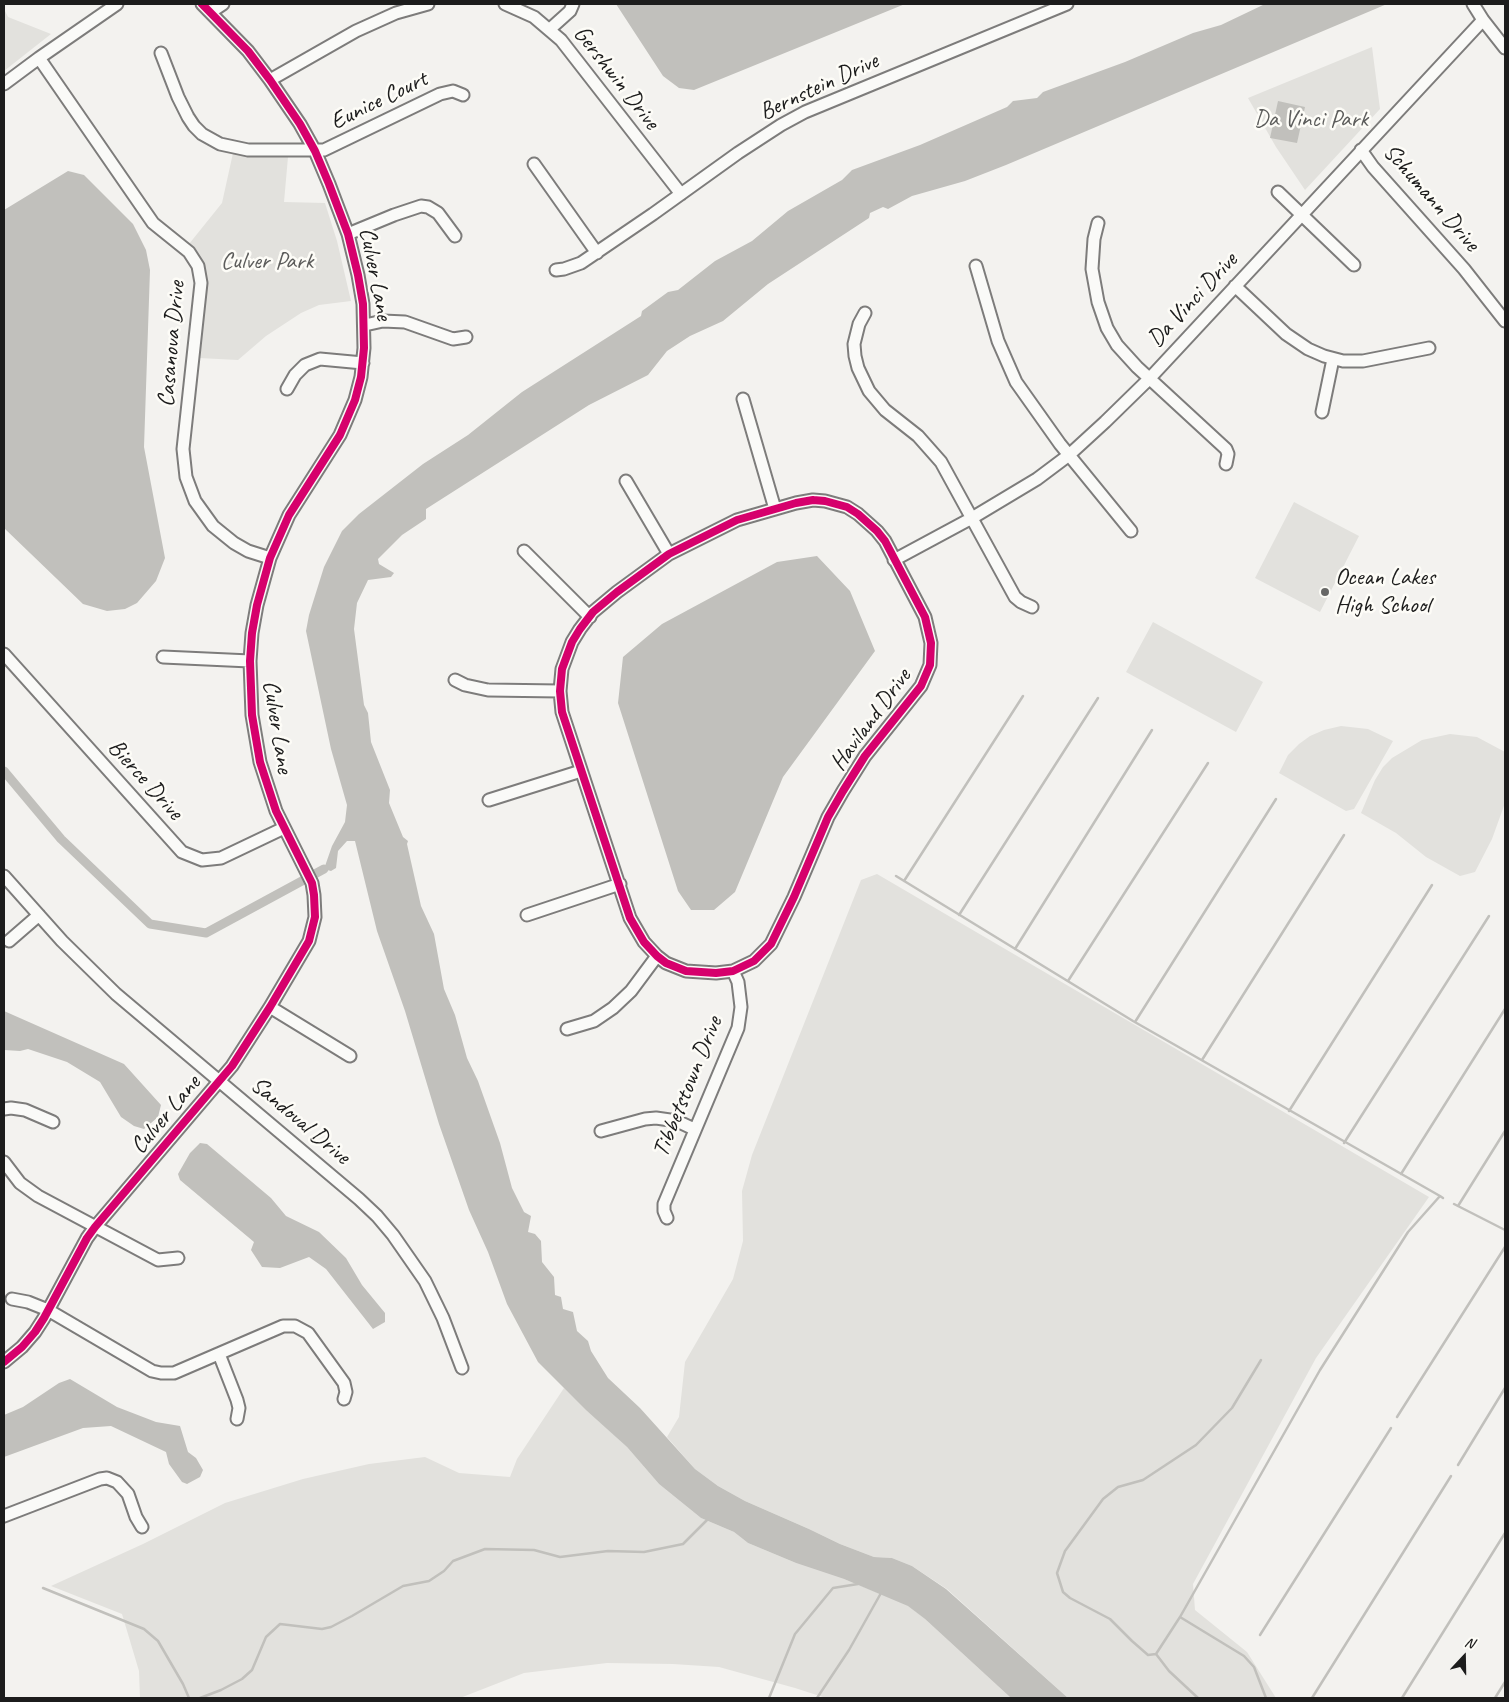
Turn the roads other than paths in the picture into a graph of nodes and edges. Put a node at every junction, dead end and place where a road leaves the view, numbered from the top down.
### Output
1 (117, 4) edge
2 (202, 4) edge
3 (223, 4) edge
4 (428, 4) edge
5 (505, 4) edge
6 (573, 4) edge
7 (1067, 4) edge
8 (1473, 4) edge
9 (211, 12) junction
10 (1483, 20) junction
11 (550, 29) junction
12 (1505, 48) edge
13 (161, 52) dead end
14 (39, 58) junction
15 (270, 80) junction
16 (4, 84) edge
17 (463, 95) dead end
18 (1361, 150) junction
19 (314, 151) junction
20 (534, 164) dead end
21 (1278, 192) dead end
22 (681, 194) junction
23 (1301, 214) junction
24 (1098, 222) dead end
25 (348, 234) junction
26 (455, 236) dead end
27 (597, 253) junction
28 (1354, 264) dead end
29 (976, 266) dead end
30 (556, 270) dead end
31 (1235, 286) junction
32 (865, 313) dead end
33 (1505, 321) edge
34 (365, 325) junction
35 (466, 337) dead end
36 (1429, 348) dead end
37 (1333, 359) junction
38 (363, 363) junction
39 (1150, 378) junction
40 (287, 389) dead end
41 (743, 399) dead end
42 (1322, 412) dead end
43 (1069, 455) junction
44 (1226, 464) dead end
45 (626, 482) dead end
46 (775, 509) junction
47 (972, 518) junction
48 (1131, 531) dead end
49 (524, 551) dead end
50 (668, 554) junction
51 (270, 558) junction
52 (894, 560) junction
53 (1032, 607) dead end
54 (590, 617) junction
55 (4, 654) edge
56 (163, 656) dead end
57 (250, 661) junction
58 (455, 680) dead end
59 (560, 691) junction
60 (582, 771) junction
61 (489, 800) dead end
62 (284, 828) junction
63 (4, 876) edge
64 (620, 884) junction
65 (39, 915) junction
66 (527, 915) dead end
67 (9, 942) dead end
68 (657, 956) junction
69 (733, 971) junction
70 (270, 1008) junction
71 (567, 1030) dead end
72 (350, 1056) dead end
73 (220, 1081) junction
74 (4, 1109) edge
75 (53, 1122) dead end
76 (694, 1129) junction
77 (601, 1131) dead end
78 (4, 1162) edge
79 (667, 1218) dead end
80 (95, 1227) junction
81 (178, 1258) dead end
82 (12, 1299) dead end
83 (48, 1310) junction
84 (219, 1354) junction
85 (4, 1362) edge
86 (462, 1368) dead end
87 (344, 1399) dead end
88 (237, 1419) dead end
89 (4, 1516) edge
90 (142, 1527) dead end

1 - 14 street
2 - 9 street, Culver Lane
3 - 9 street
4 - 15 street
5 - 11 street, Gershwin Drive
6 - 11 street
7 - 22 street, Bernstein Drive
8 - 10 street
9 - 15 street, Culver Lane
10 - 12 street
10 - 18 street, Da Vinci Drive
11 - 22 street, Gershwin Drive
13 - 19 street, Eunice Court
14 - 16 street
14 - 51 street, Casanova Drive
15 - 19 street, Culver Lane
17 - 19 street, Eunice Court
18 - 23 street, Da Vinci Drive
18 - 33 street, Schumann Drive
19 - 25 street, Culver Lane
20 - 27 street
21 - 23 street
22 - 27 street, Bernstein Drive
23 - 28 street
23 - 31 street, Da Vinci Drive
24 - 39 street
25 - 26 street
25 - 34 street, Culver Lane
27 - 30 street, Bernstein Drive
29 - 43 street
31 - 37 street
31 - 39 street, Da Vinci Drive
32 - 47 street
34 - 35 street
34 - 38 street, Culver Lane
36 - 37 street
37 - 42 street
38 - 40 street
38 - 51 street, Culver Lane
39 - 43 street, Da Vinci Drive
39 - 44 street
41 - 46 street
43 - 47 street, Da Vinci Drive
43 - 48 street
45 - 50 street
46 - 50 street, Haviland Drive
46 - 52 street, Haviland Drive
47 - 52 street, Da Vinci Drive
47 - 53 street
49 - 54 street
50 - 54 street, Haviland Drive
51 - 57 street, Culver Lane
52 - 69 street, Haviland Drive
54 - 59 street, Haviland Drive
55 - 62 street, Bierce Drive
56 - 57 street
57 - 62 street, Culver Lane
58 - 59 street
59 - 60 street, Haviland Drive
60 - 61 street
60 - 64 street, Haviland Drive
62 - 70 street, Culver Lane
63 - 65 street, Sandoval Drive
64 - 66 street
64 - 68 street, Haviland Drive
65 - 67 street
65 - 73 street, Sandoval Drive
68 - 69 street, Haviland Drive
68 - 71 street
69 - 76 street, Tibbetstown Drive
70 - 72 street
70 - 73 street, Culver Lane
73 - 80 street, Culver Lane
73 - 86 street, Sandoval Drive
74 - 75 street
76 - 77 street
76 - 79 street, Tibbetstown Drive
78 - 80 street
80 - 81 street
80 - 83 street, Culver Lane
82 - 83 street
83 - 84 street
83 - 85 street, Culver Lane
84 - 87 street
84 - 88 street
89 - 90 street

